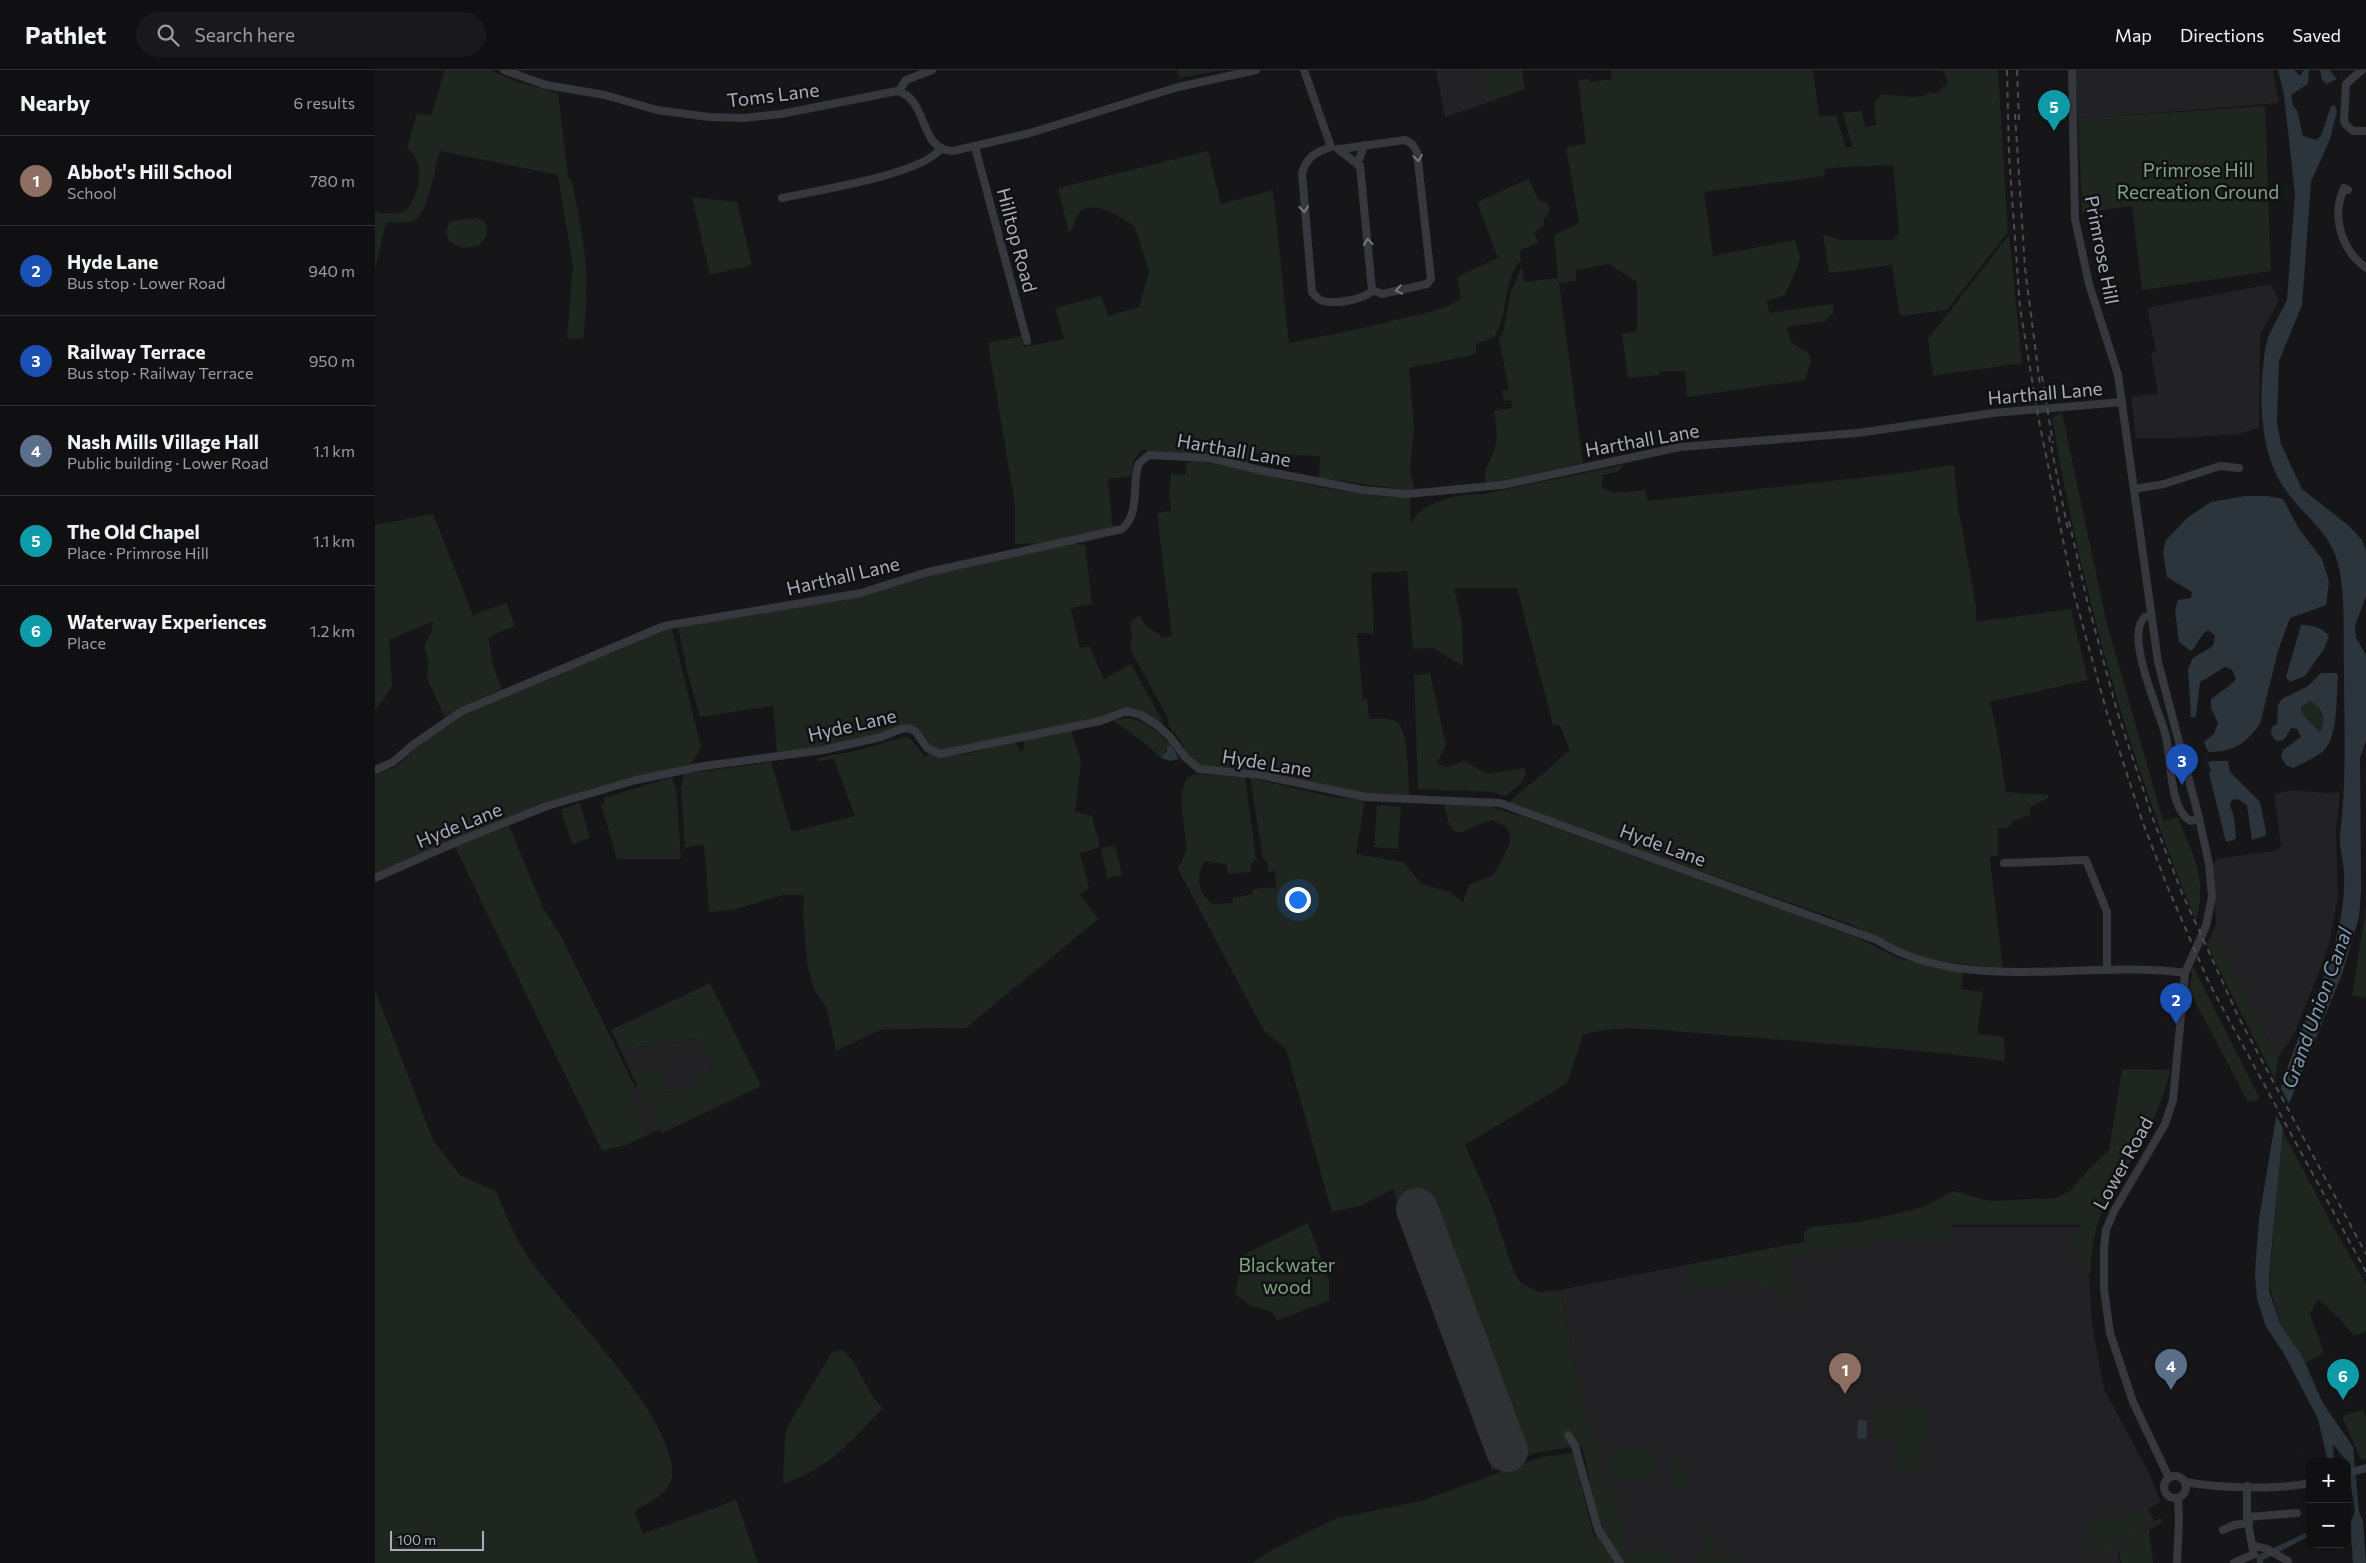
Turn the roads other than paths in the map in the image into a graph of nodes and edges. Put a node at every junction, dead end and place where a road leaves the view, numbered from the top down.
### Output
1 (504, 70) edge
2 (932, 70) edge
3 (1256, 70) edge
4 (1304, 70) edge
5 (2072, 70) edge
6 (2364, 70) edge
7 (899, 91) junction
8 (2366, 131) edge
9 (1364, 145) junction
10 (975, 147) junction
11 (1331, 147) junction
12 (941, 148) junction
13 (1340, 149) junction
14 (1358, 163) junction
15 (2344, 188) dead end
16 (781, 198) dead end
17 (2366, 268) edge
18 (1372, 290) junction
19 (1027, 341) dead end
20 (2122, 402) junction
21 (2239, 468) dead end
22 (2134, 489) junction
23 (2151, 616) junction
24 (375, 770) edge
25 (2199, 818) junction
26 (2004, 863) dead end
27 (375, 878) edge
28 (2107, 970) junction
29 (2185, 973) junction
30 (1568, 1435) dead end
31 (2169, 1478) junction
32 (2185, 1482) junction
33 (2306, 1483) edge
34 (2247, 1486) junction
35 (2177, 1498) junction
36 (2297, 1513) dead end
37 (2248, 1520) junction
38 (2223, 1530) dead end
39 (2252, 1546) junction
40 (2288, 1561) dead end
41 (1620, 1563) edge
42 (2177, 1563) edge
43 (2234, 1563) edge

1 - 7 street, Toms Lane
2 - 7 street
3 - 10 street
4 - 11 street
5 - 20 street, Primrose Hill
6 - 8 street
7 - 12 street
9 - 13 street
9 - 14 street
9 -> 18 street
10 - 12 street
10 - 19 street, Hilltop Road
11 - 13 street
11 -> 18 street
12 - 16 street
13 - 14 street
18 -> 14 street
15 - 17 street
20 - 22 street, Primrose Hill
20 - 24 street, Harthall Lane
21 - 22 street
22 - 23 street, Primrose Hill
23 - 25 street, Lower Road
23 - 25 street
25 - 29 street, Lower Road
26 - 28 street
27 - 28 street, Hyde Lane
28 - 29 street, Hyde Lane
29 - 31 street, Lower Road
30 - 41 street
31 - 32 street
31 - 35 street
32 - 34 street
32 - 35 street
33 - 34 street
34 - 37 street
35 - 42 street
36 - 37 street
37 - 38 street
37 - 39 street
39 - 40 street
39 - 43 street

